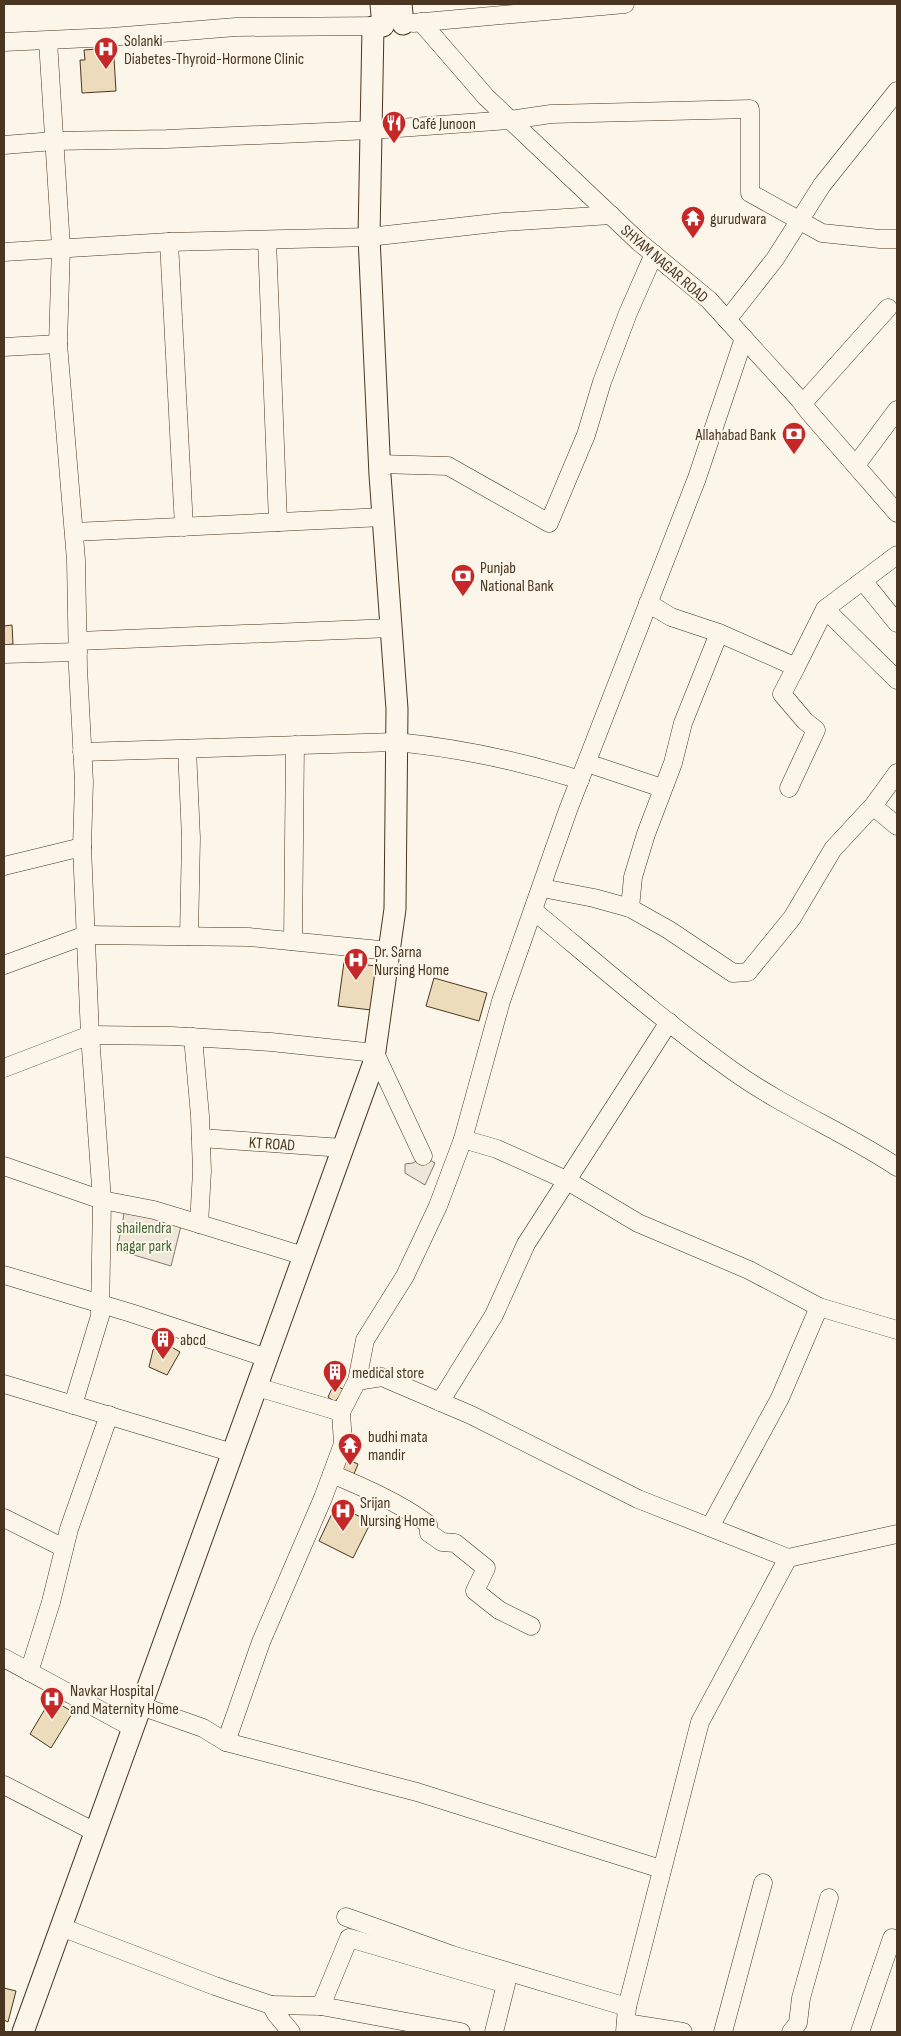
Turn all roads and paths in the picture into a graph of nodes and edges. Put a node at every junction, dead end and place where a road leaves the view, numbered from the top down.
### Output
1 (381, 4) edge
2 (625, 4) edge
3 (396, 21) edge
4 (48, 40) junction
5 (4, 42) edge
6 (897, 91) edge
7 (879, 113) junction
8 (897, 118) edge
9 (510, 120) junction
10 (372, 130) junction
11 (54, 141) junction
12 (4, 145) edge
13 (611, 215) junction
14 (800, 219) junction
15 (369, 237) junction
16 (897, 239) edge
17 (266, 240) junction
18 (169, 242) junction
19 (61, 247) junction
20 (4, 252) edge
21 (654, 254) junction
22 (888, 308) dead end
23 (727, 320) junction
24 (744, 338) junction
25 (58, 344) junction
26 (4, 347) edge
27 (802, 403) junction
28 (897, 410) edge
29 (379, 464) junction
30 (856, 465) junction
31 (897, 513) edge
32 (382, 517) junction
33 (278, 522) junction
34 (184, 527) junction
35 (74, 532) junction
36 (897, 555) edge
37 (863, 581) junction
38 (648, 603) junction
39 (826, 609) junction
40 (897, 623) edge
41 (391, 628) junction
42 (719, 633) junction
43 (78, 647) junction
44 (4, 654) edge
45 (796, 667) junction
46 (897, 680) edge
47 (396, 742) junction
48 (295, 745) junction
49 (187, 749) junction
50 (82, 752) junction
51 (587, 763) junction
52 (897, 774) edge
53 (580, 780) junction
54 (662, 788) junction
55 (789, 788) dead end
56 (873, 806) junction
57 (897, 826) edge
58 (82, 847) junction
59 (4, 866) edge
60 (542, 888) junction
61 (630, 908) junction
62 (534, 911) junction
63 (86, 935) junction
64 (188, 936) junction
65 (293, 940) junction
66 (390, 951) junction
67 (4, 965) edge
68 (669, 1022) junction
69 (90, 1034) junction
70 (193, 1037) junction
71 (375, 1052) junction
72 (4, 1068) edge
73 (201, 1138) junction
74 (463, 1139) junction
75 (343, 1148) junction
76 (423, 1156) dead end
77 (4, 1166) edge
78 (897, 1167) edge
79 (566, 1180) junction
80 (102, 1200) junction
81 (199, 1224) junction
82 (304, 1256) junction
83 (4, 1275) edge
84 (101, 1303) junction
85 (819, 1307) junction
86 (897, 1330) edge
87 (267, 1358) junction
88 (357, 1381) junction
89 (4, 1384) edge
90 (257, 1387) junction
91 (440, 1402) junction
92 (72, 1405) junction
93 (341, 1412) junction
94 (109, 1415) junction
95 (233, 1453) junction
96 (332, 1474) junction
97 (4, 1518) edge
98 (710, 1527) junction
99 (897, 1534) edge
100 (64, 1548) junction
101 (788, 1558) junction
102 (531, 1626) dead end
103 (4, 1658) edge
104 (29, 1672) junction
105 (141, 1706) junction
106 (133, 1728) junction
107 (226, 1742) junction
108 (4, 1786) edge
109 (95, 1832) junction
110 (661, 1869) junction
111 (763, 1882) dead end
112 (829, 1898) dead end
113 (346, 1917) dead end
114 (61, 1927) junction
115 (892, 1938) dead end
116 (272, 2005) junction
117 (321, 2006) junction
118 (626, 2021) edge
119 (23, 2032) edge
120 (291, 2032) edge
121 (461, 2032) edge
122 (494, 2032) edge
123 (683, 2032) edge
124 (724, 2032) edge
125 (792, 2032) edge
126 (860, 2032) edge

1 - 3 main road
2 - 3 street
3 - 4 street
3 - 9 street, SHYAM NAGAR ROAD
3 - 10 main road
4 - 5 street
4 - 11 street
6 - 7 street
7 - 8 street
7 - 14 street
9 - 10 street
9 - 13 street, SHYAM NAGAR ROAD
9 - 14 street
10 - 11 street
10 - 15 main road
11 - 12 street
11 - 19 street
13 - 15 street
13 - 21 street, SHYAM NAGAR ROAD
14 - 16 street
14 - 23 street
15 - 17 street
15 - 29 main road
17 - 18 street
17 - 33 street
18 - 19 street
18 - 34 street
19 - 20 street
19 - 25 street
21 - 23 street, SHYAM NAGAR ROAD
21 - 29 street
22 - 27 street
23 - 24 street, SHYAM NAGAR ROAD
24 - 27 street, SHYAM NAGAR ROAD
24 - 38 street
25 - 26 street
25 - 35 street
27 - 30 street, SHYAM NAGAR ROAD
28 - 30 street
29 - 32 main road
30 - 31 street, SHYAM NAGAR ROAD
32 - 33 street
32 - 41 main road
33 - 34 street
34 - 35 street
35 - 43 street
36 - 37 street
37 - 39 street
37 - 40 street
38 - 42 street
38 - 51 street
39 - 45 street
39 - 46 street
41 - 43 street
41 - 47 main road
42 - 45 street
42 - 54 street
43 - 44 street
43 - 50 street
45 - 55 street
47 - 48 street
47 - 53 street
47 - 66 main road
48 - 49 street
48 - 65 street
49 - 50 street
49 - 64 street
50 - 58 street
51 - 53 street
51 - 54 street
52 - 56 street
53 - 60 street
54 - 61 street
56 - 57 street
56 - 61 street
58 - 59 street
58 - 63 street
60 - 61 street
60 - 62 street
62 - 68 street
62 - 74 street
63 - 64 street
63 - 67 street
63 - 69 street
64 - 65 street
65 - 66 street
66 - 71 main road
68 - 78 street
68 - 79 street
69 - 70 street
69 - 72 street
69 - 80 street
70 - 71 street
70 - 73 street
71 - 75 main road
71 - 76 street
73 - 75 street, KT ROAD
73 - 81 street
74 - 79 street
74 - 88 street
75 - 82 main road
77 - 80 street
79 - 85 street
79 - 91 street
80 - 81 street
80 - 84 street
81 - 82 street
82 - 87 main road
83 - 84 street
84 - 87 street
84 - 92 street
85 - 86 street
85 - 98 street
87 - 90 main road
88 - 91 street
88 - 93 street
89 - 92 street
90 - 93 street
90 - 95 main road
91 - 98 street
92 - 94 street
93 - 96 street
94 - 95 street
94 - 100 street
95 - 105 main road
96 - 102 street
96 - 107 street
97 - 100 street
98 - 101 street
99 - 101 street
100 - 104 street
101 - 110 street
103 - 104 street
104 - 106 street
105 - 106 main road
105 - 107 street
106 - 109 main road
107 - 110 street
108 - 109 street
109 - 114 main road
110 - 118 street
111 - 124 street
112 - 125 street
113 - 118 street
114 - 116 street
114 - 119 main road
115 - 126 street
116 - 117 street
116 - 120 street
117 - 121 street
117 - 122 street
118 - 123 street

